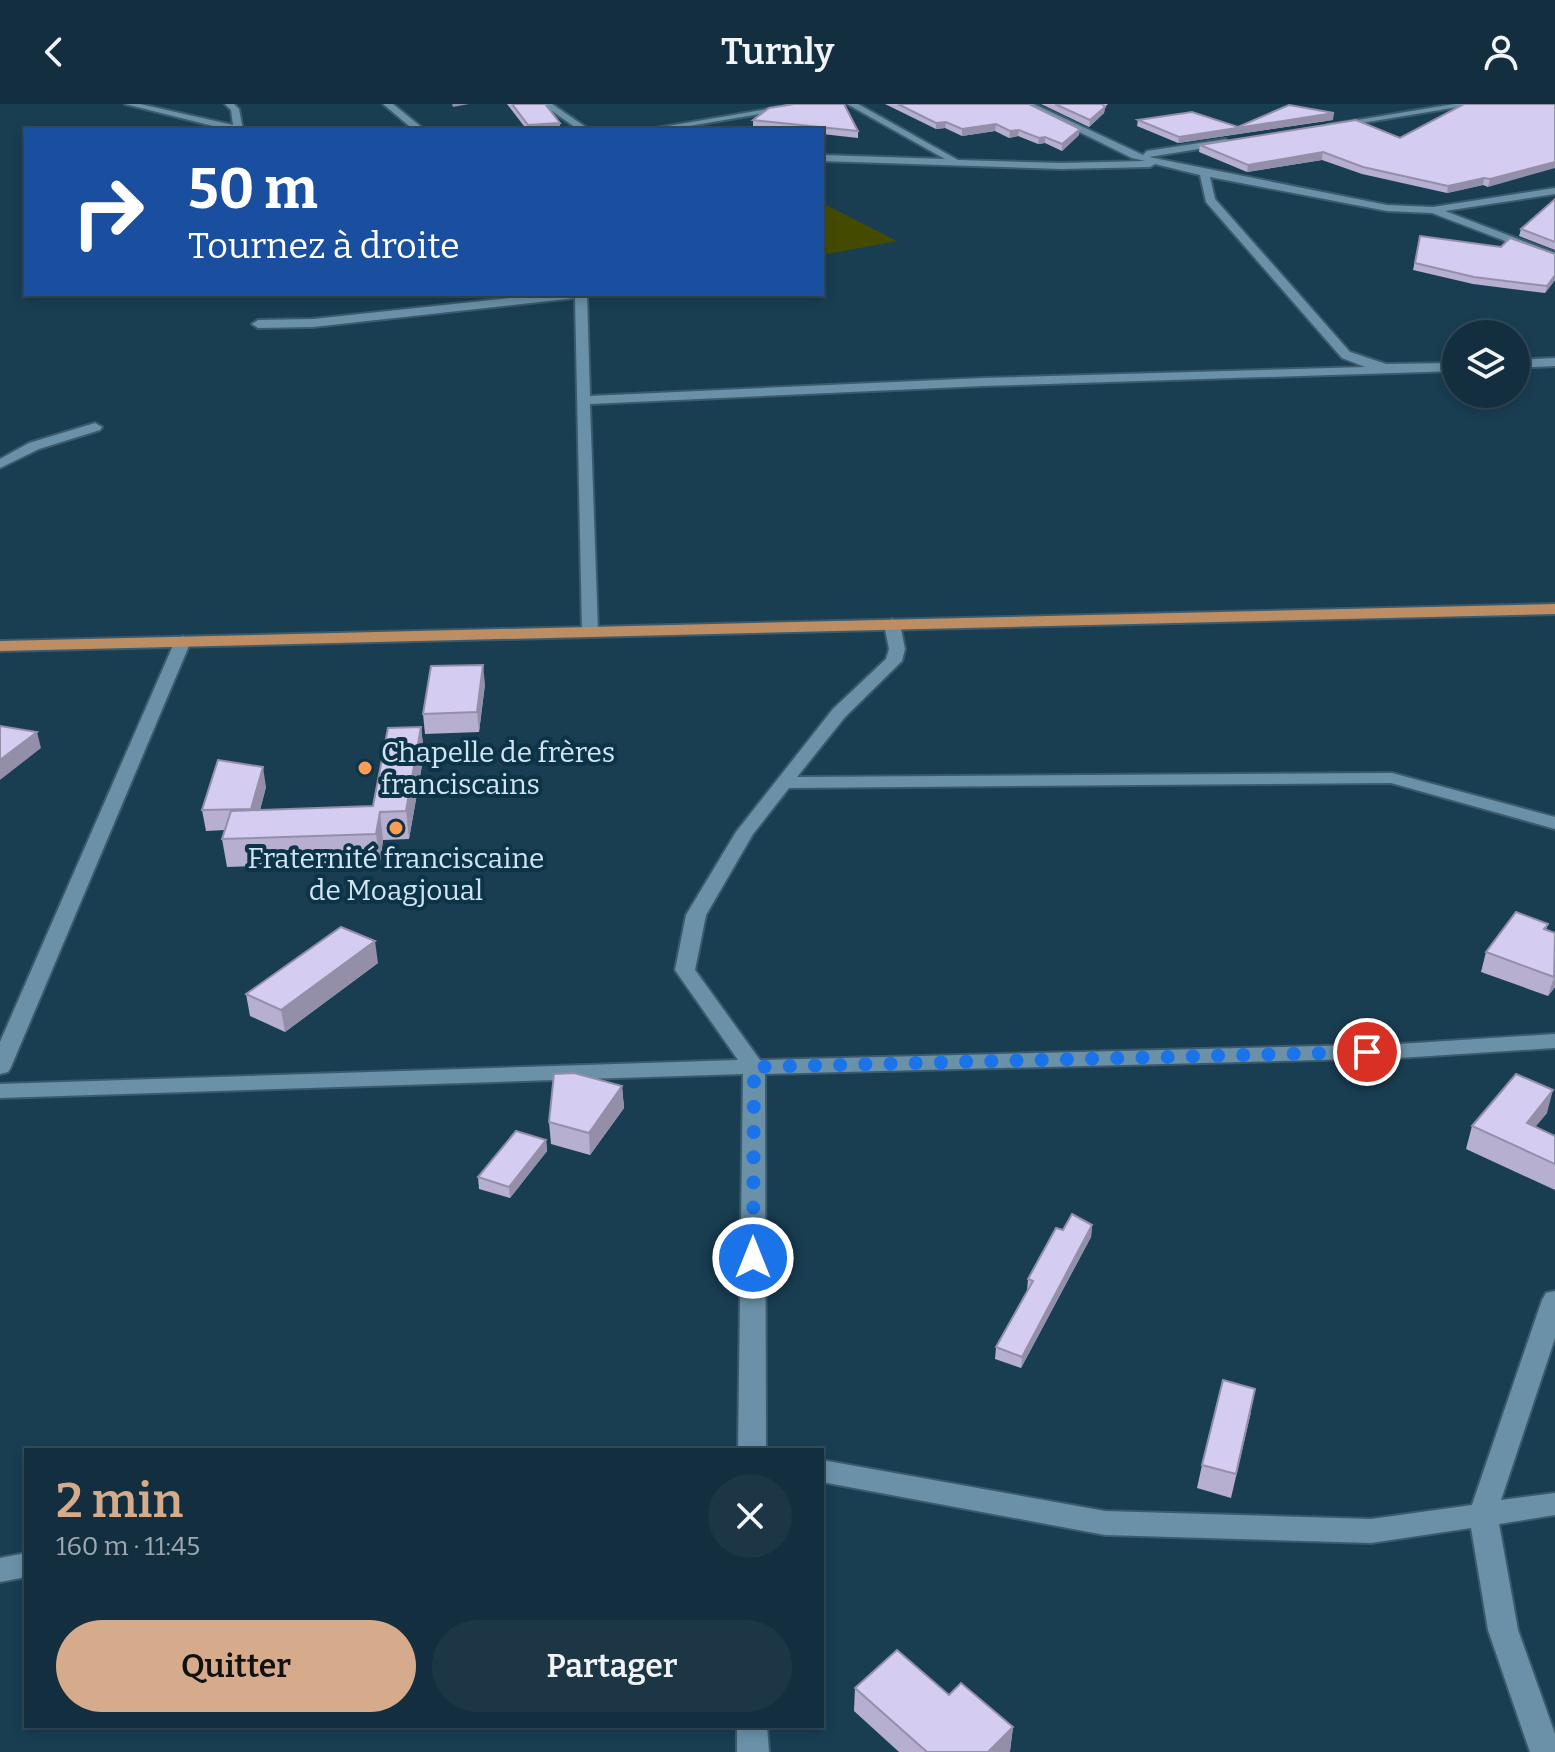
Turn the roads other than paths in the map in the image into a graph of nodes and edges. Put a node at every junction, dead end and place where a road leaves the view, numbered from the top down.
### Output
1 (129, 104) edge
2 (229, 104) edge
3 (387, 104) edge
4 (546, 104) edge
5 (815, 104) edge
6 (851, 104) edge
7 (1027, 104) edge
8 (1472, 104) edge
9 (717, 110) dead end
10 (729, 116) junction
11 (1320, 127) edge
12 (229, 128) edge
13 (237, 128) edge
14 (417, 128) edge
15 (582, 128) edge
16 (660, 128) edge
17 (1243, 139) edge
18 (1135, 156) junction
19 (824, 158) edge
20 (957, 162) junction
21 (1161, 163) junction
22 (1204, 173) junction
23 (1555, 191) edge
24 (1433, 210) junction
25 (1555, 257) edge
26 (566, 296) edge
27 (580, 296) edge
28 (258, 324) dead end
29 (1555, 362) edge
30 (1530, 363) edge
31 (1442, 368) edge
32 (1388, 370) junction
33 (584, 400) junction
34 (95, 427) dead end
35 (0, 464) edge
36 (1555, 609) edge
37 (892, 624) junction
38 (590, 631) junction
39 (183, 641) junction
40 (0, 646) edge
41 (785, 783) junction
42 (1555, 823) edge
43 (1555, 1041) edge
44 (0, 1067) edge
45 (754, 1067) junction
46 (0, 1091) edge
47 (1555, 1300) edge
48 (752, 1448) edge
49 (824, 1471) edge
50 (1555, 1504) edge
51 (1483, 1514) junction
52 (24, 1565) edge
53 (0, 1570) edge
54 (752, 1728) edge
55 (753, 1752) edge
56 (1546, 1752) edge

1 - 12 street
2 - 13 street
3 - 14 street
4 - 15 street
5 - 10 street
6 - 20 street
7 - 18 street
8 - 11 street
9 - 10 street
10 - 16 street
17 - 18 street
18 - 21 street
19 - 20 street
20 - 21 street
21 - 22 street
22 - 24 street
22 - 32 street
23 - 24 street
24 - 25 street
26 - 28 street
27 - 33 street
29 - 30 street
31 - 32 street
32 - 33 street
33 - 38 street
34 - 35 street
36 - 37 main road
37 - 38 main road
37 - 41 street
38 - 39 main road
39 - 40 main road
39 - 44 street
41 - 42 street
41 - 45 street
43 - 45 street
45 - 46 street
45 - 48 street
47 - 51 street
49 - 51 street
50 - 51 street
51 - 56 street
52 - 53 street
54 - 55 street

